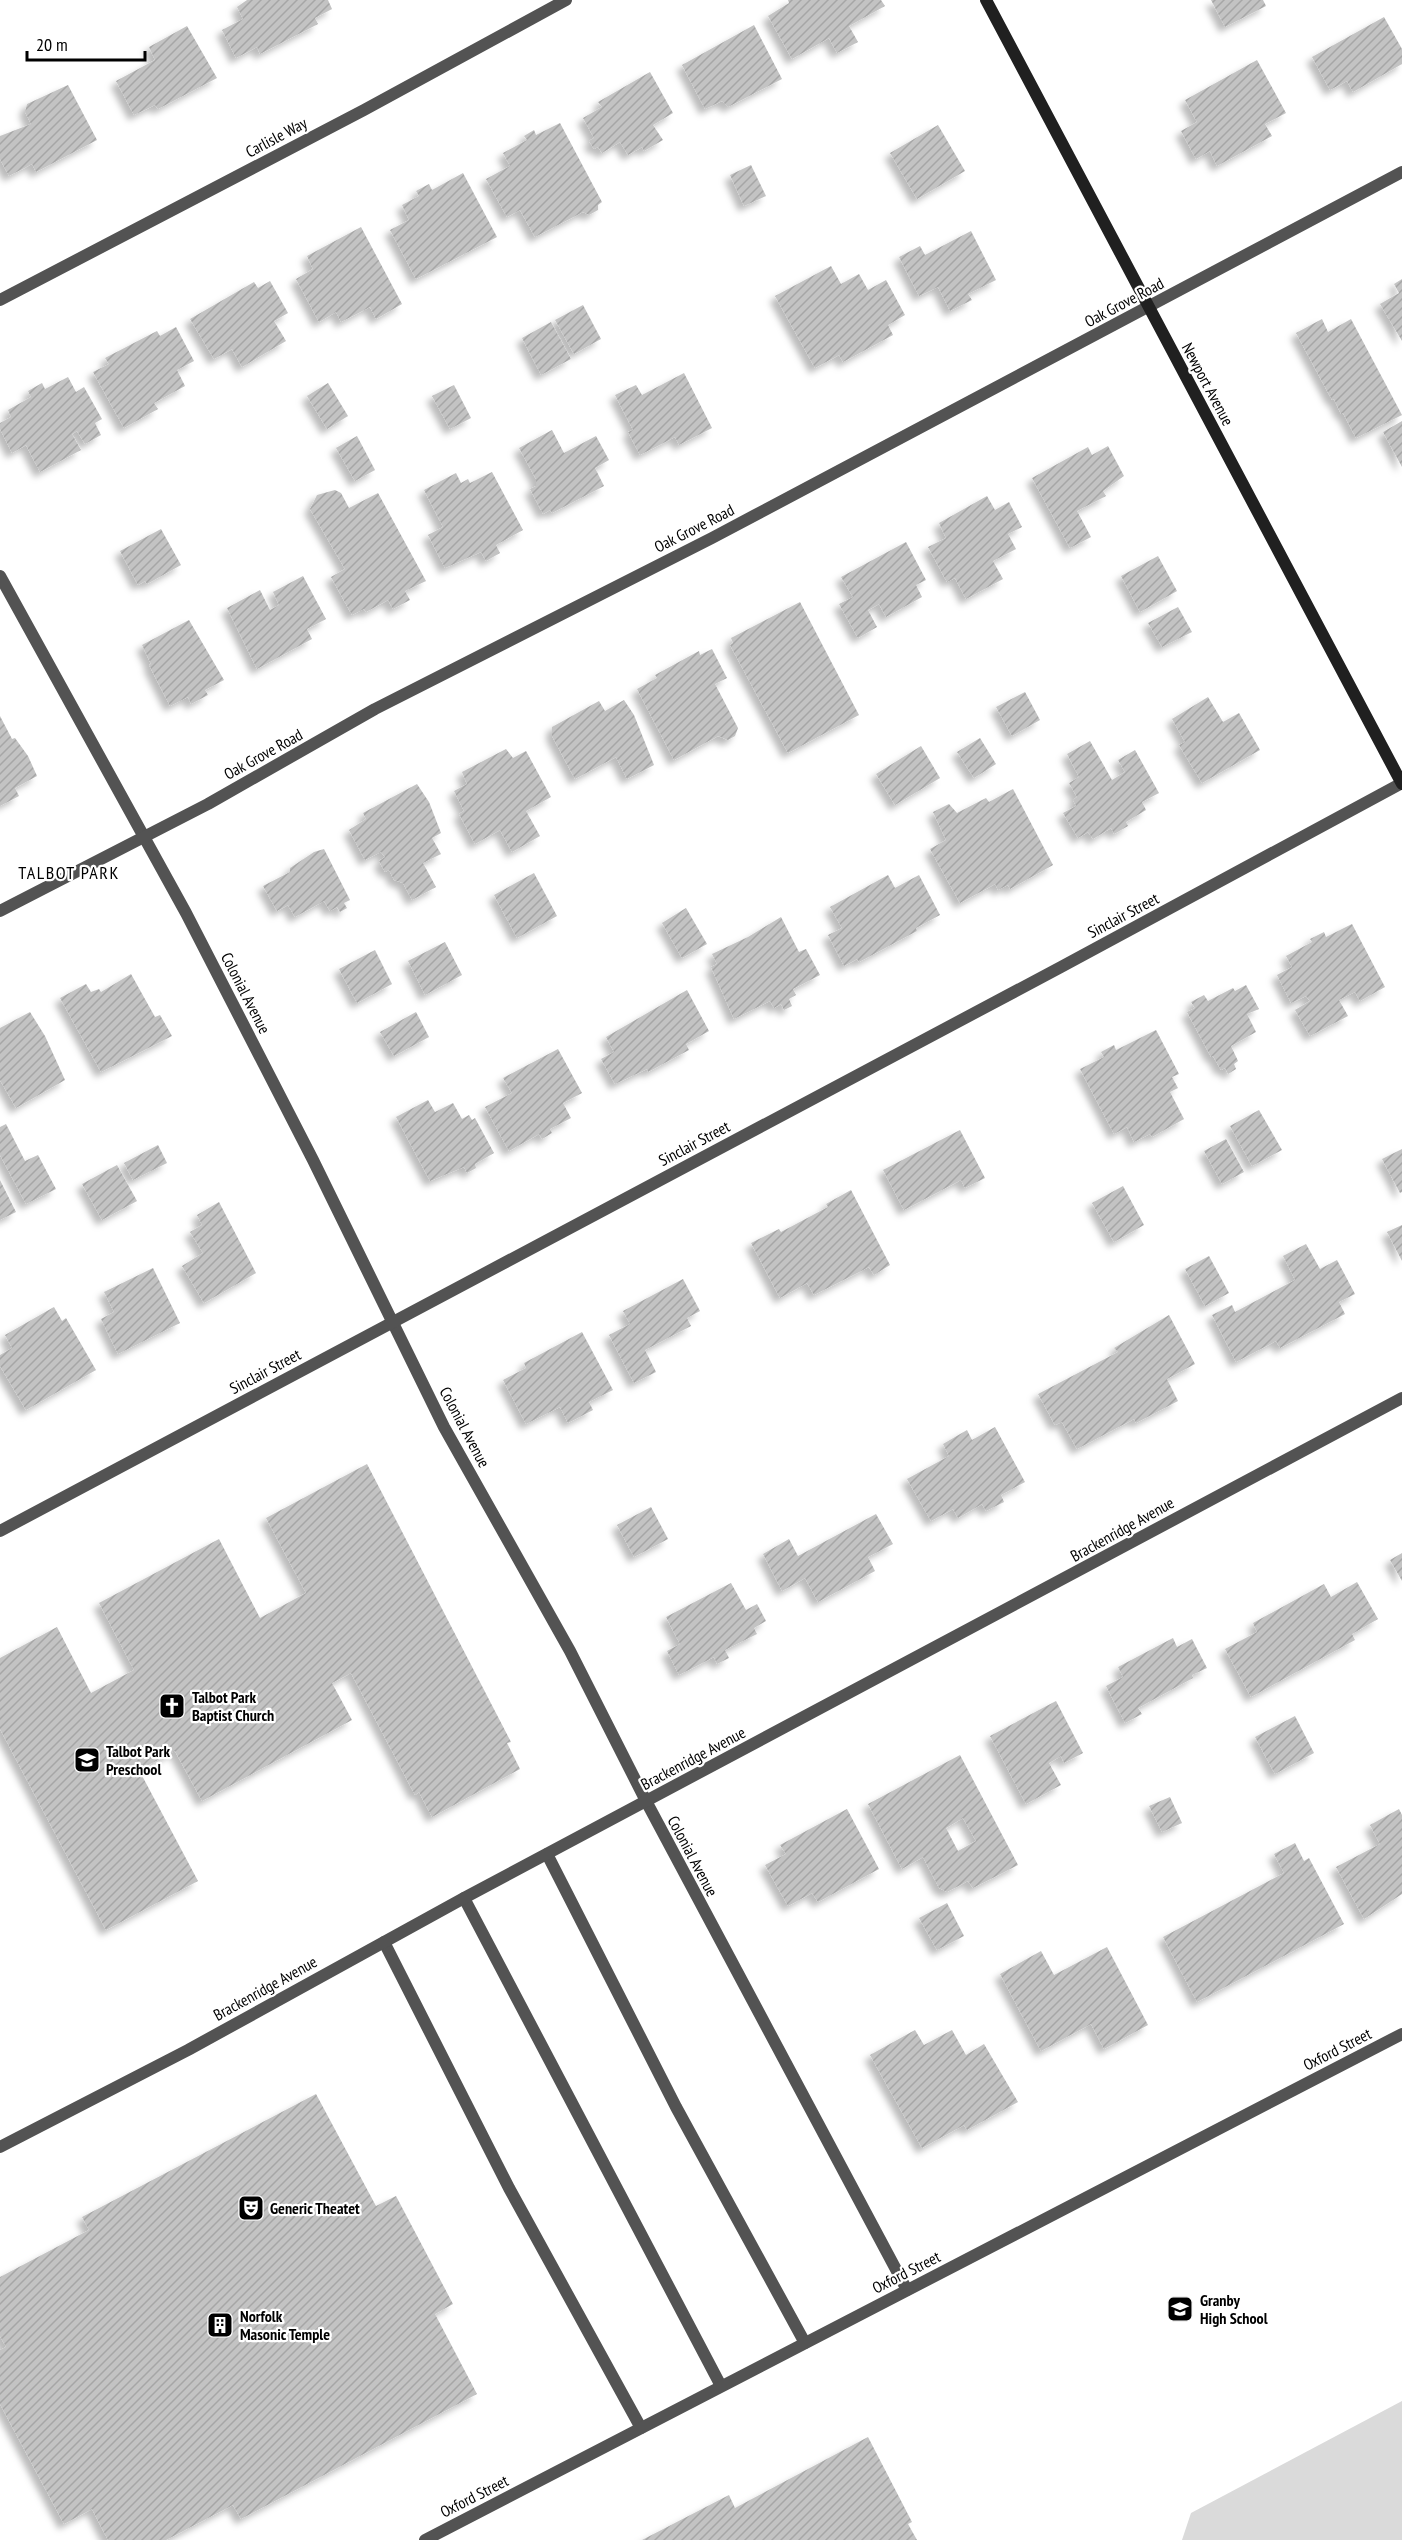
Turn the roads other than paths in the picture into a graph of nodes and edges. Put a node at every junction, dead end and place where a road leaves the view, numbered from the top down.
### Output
1 (566, 0) edge
2 (986, 0) edge
3 (1402, 172) edge
4 (0, 300) edge
5 (1149, 308) junction
6 (0, 576) edge
7 (1402, 783) edge
8 (144, 837) junction
9 (0, 911) edge
10 (392, 1322) junction
11 (1402, 1398) edge
12 (0, 1531) edge
13 (646, 1801) junction
14 (547, 1854) junction
15 (464, 1898) junction
16 (384, 1942) junction
17 (1402, 2034) edge
18 (0, 2147) edge
19 (907, 2290) junction
20 (805, 2343) junction
21 (721, 2386) junction
22 (641, 2428) junction
23 (427, 2539) edge

1 - 4 street, Carlisle Way
2 - 5 street, Newport Avenue
3 - 5 street, Oak Grove Road
5 - 7 street, Newport Avenue
5 - 8 street, Oak Grove Road
6 - 8 street, Colonial Avenue
7 - 10 street, Sinclair Street
8 - 9 street, Oak Grove Road
8 - 10 street, Colonial Avenue
10 - 12 street, Sinclair Street
10 - 13 street, Colonial Avenue
11 - 13 street, Brackenridge Avenue
13 - 14 street, Brackenridge Avenue
13 - 19 street, Colonial Avenue
14 - 15 street, Brackenridge Avenue
14 - 20 street
15 - 16 street, Brackenridge Avenue
15 - 21 street
16 - 18 street, Brackenridge Avenue
16 - 22 street
17 - 19 street, Oxford Street
19 - 20 street, Oxford Street
20 - 21 street, Oxford Street
21 - 22 street, Oxford Street
22 - 23 street, Oxford Street

